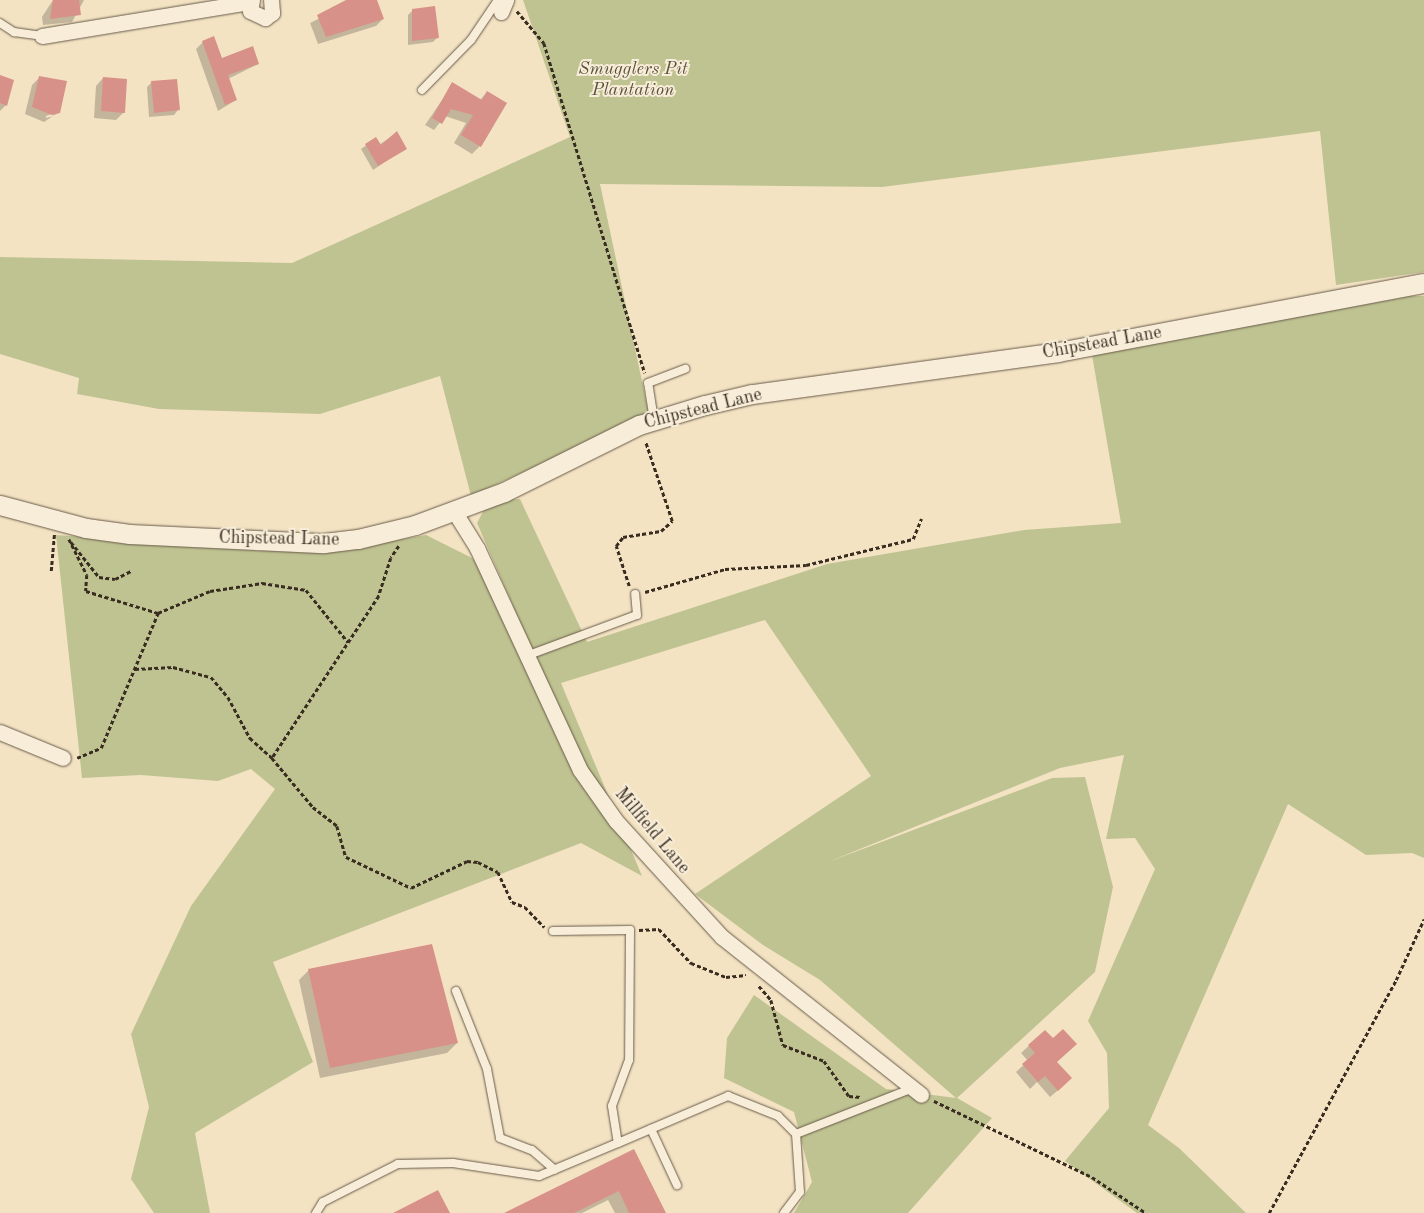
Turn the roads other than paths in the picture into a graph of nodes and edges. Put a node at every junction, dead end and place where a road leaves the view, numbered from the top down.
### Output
1 (271, 0) edge
2 (251, 1) edge
3 (505, 5) edge
4 (0, 23) edge
5 (42, 36) joint
6 (422, 90) dead end
7 (1424, 283) edge
8 (685, 369) dead end
9 (647, 423) junction
10 (3, 509) edge
11 (454, 511) junction
12 (635, 594) road end
13 (526, 656) junction
14 (0, 732) edge
15 (63, 758) road end
16 (553, 931) road end
17 (456, 991) dead end
18 (915, 1092) joint
19 (651, 1129) junction
20 (796, 1134) junction
21 (618, 1143) junction
22 (555, 1170) junction
23 (677, 1185) dead end
24 (316, 1213) edge
25 (784, 1213) edge

1 - 2 street
2 - 5 street
3 - 6 lane
4 - 5 lane
7 - 9 street, Chipstead Lane
8 - 9 lane
9 - 11 street, Chipstead Lane
10 - 11 street, Chipstead Lane
11 - 13 street, Millfield Lane
12 - 13 lane
13 - 18 street, Millfield Lane
14 - 15 street
16 - 21 lane
17 - 22 lane
18 - 20 lane
19 - 20 lane
19 - 21 lane
19 - 23 lane
20 - 25 lane
21 - 22 lane
22 - 24 lane

